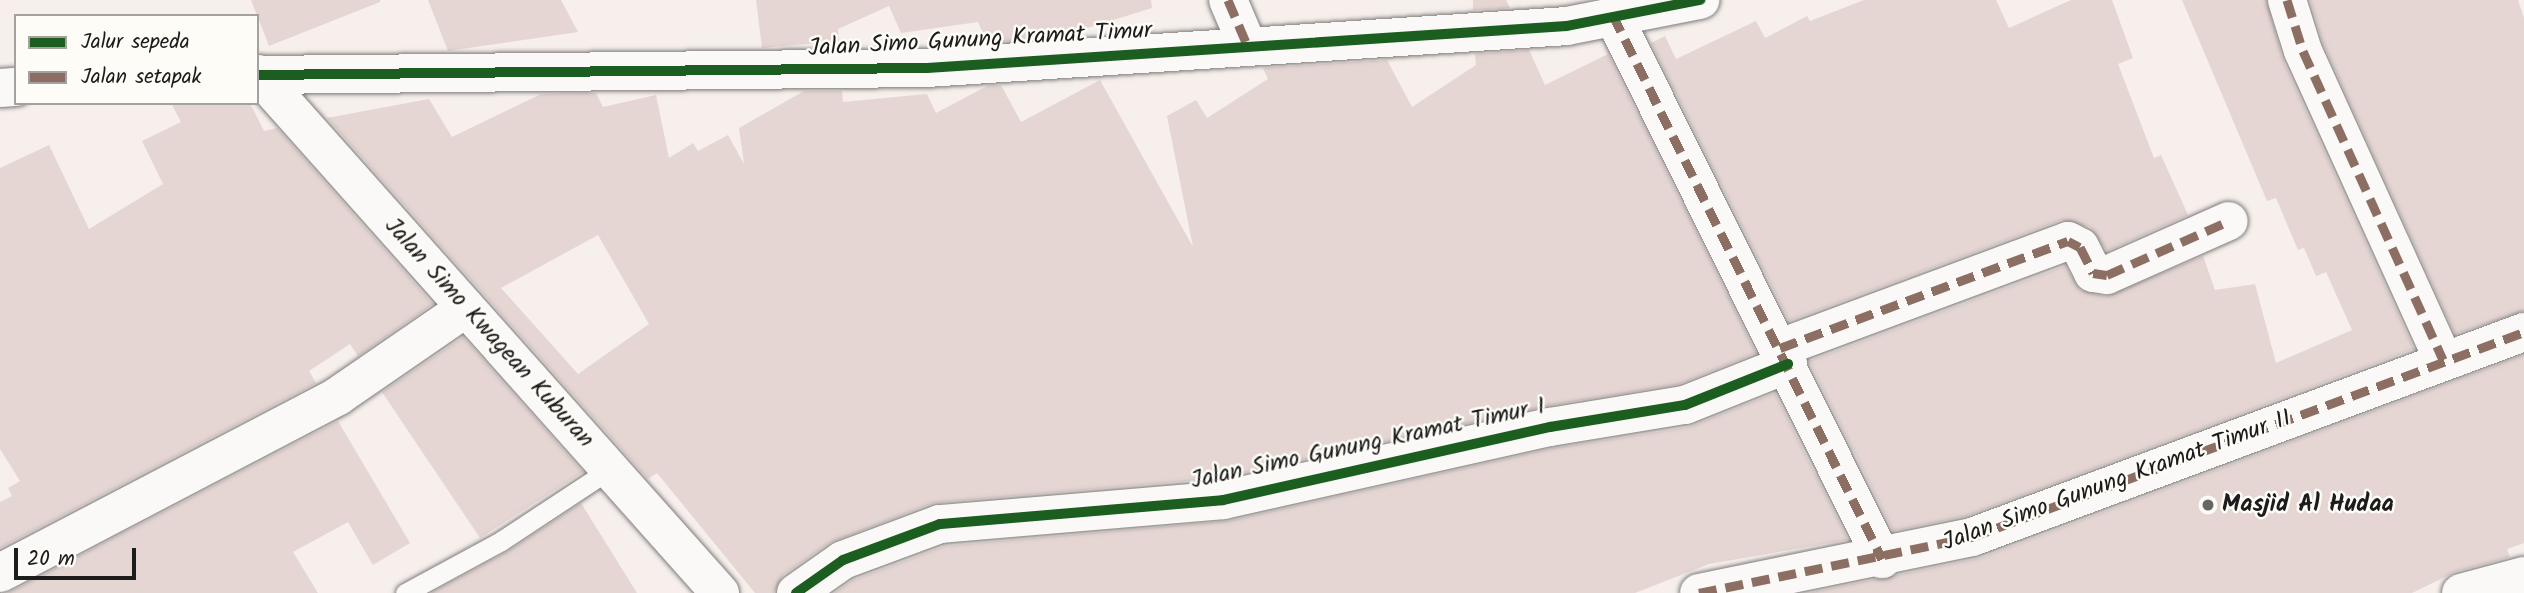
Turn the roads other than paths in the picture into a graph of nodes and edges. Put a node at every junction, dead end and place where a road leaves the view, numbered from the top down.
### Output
1 (1228, 0) edge
2 (1700, 0) edge
3 (2287, 0) edge
4 (1613, 15) junction
5 (1248, 47) junction
6 (259, 75) edge
7 (259, 76) edge
8 (2229, 221) dead end
9 (466, 308) junction
10 (2524, 332) edge
11 (1784, 356) junction
12 (2443, 360) junction
13 (610, 469) junction
14 (1882, 558) junction
15 (0, 573) edge
16 (2524, 576) edge
17 (405, 593) edge
18 (720, 593) edge
19 (796, 593) edge
20 (1699, 593) edge
21 (2461, 593) edge

1 - 5 street
2 - 4 street, Jalan Simo Gunung Kramat Timur
3 - 12 street
4 - 5 street, Jalan Simo Gunung Kramat Timur
4 - 11 street
5 - 6 street, Jalan Simo Gunung Kramat Timur
7 - 9 street, Jalan Simo Kwagean Kuburan
8 - 11 street, Jalan Simo Gunung Kramat Timur I
9 - 13 street, Jalan Simo Kwagean Kuburan
9 - 15 street
10 - 12 street, Jalan Simo Gunung Kramat Timur II
11 - 14 street
11 - 19 street, Jalan Simo Gunung Kramat Timur I
12 - 14 street, Jalan Simo Gunung Kramat Timur II
13 - 17 lane
13 - 18 street, Jalan Simo Kwagean Kuburan
14 - 20 street, Jalan Simo Gunung Kramat Timur II
16 - 21 street

